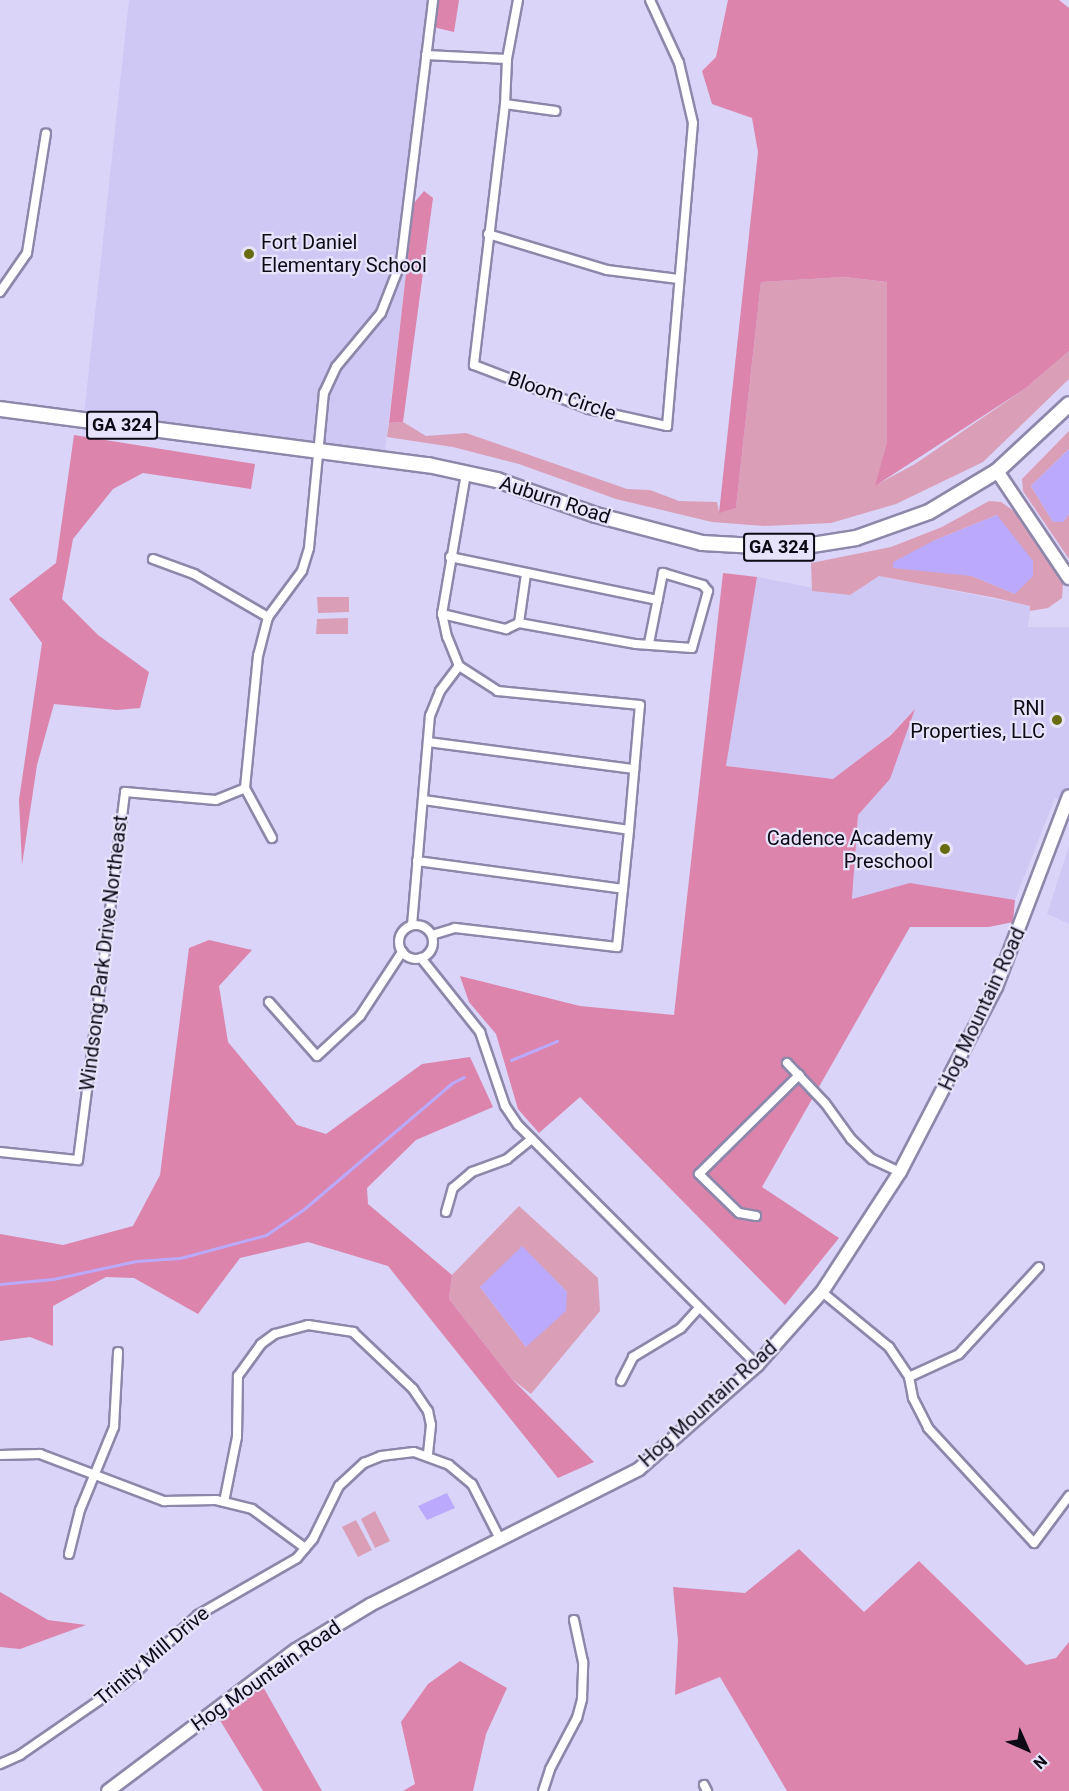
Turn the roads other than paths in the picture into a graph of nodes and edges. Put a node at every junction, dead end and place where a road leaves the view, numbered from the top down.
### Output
1 (432, 0) edge
2 (518, 0) edge
3 (650, 0) edge
4 (426, 55) junction
5 (507, 59) junction
6 (505, 104) junction
7 (556, 111) dead end
8 (46, 133) dead end
9 (488, 234) junction
10 (678, 279) junction
11 (0, 292) edge
12 (1069, 404) edge
13 (0, 409) edge
14 (317, 453) junction
15 (997, 471) junction
16 (466, 473) junction
17 (450, 557) junction
18 (153, 560) dead end
19 (526, 574) junction
20 (1069, 578) edge
21 (658, 600) junction
22 (442, 614) junction
23 (268, 617) junction
24 (519, 623) junction
25 (649, 643) junction
26 (459, 666) junction
27 (428, 742) junction
28 (634, 769) junction
29 (245, 788) junction
30 (1069, 796) edge
31 (424, 800) junction
32 (628, 830) junction
33 (272, 838) dead end
34 (417, 861) junction
35 (622, 889) junction
36 (412, 925) junction
37 (432, 935) junction
38 (402, 952) junction
39 (421, 958) junction
40 (269, 1002) dead end
41 (787, 1063) dead end
42 (799, 1075) junction
43 (532, 1140) junction
44 (0, 1152) edge
45 (900, 1172) junction
46 (446, 1212) dead end
47 (756, 1216) dead end
48 (1039, 1267) dead end
49 (822, 1292) junction
50 (698, 1309) junction
51 (118, 1352) dead end
52 (757, 1365) junction
53 (909, 1377) junction
54 (621, 1381) dead end
55 (0, 1455) edge
56 (428, 1455) junction
57 (93, 1474) junction
58 (1069, 1496) edge
59 (224, 1502) junction
60 (500, 1539) junction
61 (304, 1548) junction
62 (69, 1554) dead end
63 (574, 1620) dead end
64 (0, 1764) edge
65 (108, 1791) edge
66 (543, 1791) edge

1 - 4 street
2 - 5 street, Bloom Circle
3 - 10 street, Bloom Circle
4 - 5 street
4 - 14 street
5 - 6 street, Bloom Circle
6 - 7 street
6 - 9 street, Bloom Circle
8 - 11 street
9 - 10 street
9 - 10 street, Bloom Circle
12 - 15 main road, Auburn Road / GA 324
13 - 14 main road, Auburn Road / GA 324
14 - 16 main road, Auburn Road / GA 324
14 - 23 street
15 - 16 main road, Auburn Road / GA 324
15 - 20 street
16 - 17 street
17 - 19 street
17 - 22 street
18 - 23 street
19 - 21 street
19 - 24 street
21 - 25 street
21 - 25 street
22 - 24 street
22 - 26 street
23 - 29 street
24 - 25 street
26 - 27 street
26 - 28 street
27 - 28 street
27 - 31 street
28 - 32 street
29 - 33 street
29 - 44 street, Windsong Park Drive Northeast
30 - 45 street, Hog Mountain Road
31 - 32 street
31 - 34 street
32 - 35 street
34 - 35 street
34 - 36 street
35 - 37 street
36 - 37 street
36 - 38 street
37 - 39 street
38 - 39 street
38 - 40 street
39 - 43 street
41 - 42 street
42 - 45 street
42 - 47 street
43 - 46 street
43 - 50 street
45 - 49 street, Hog Mountain Road
48 - 53 street
49 - 52 street, Hog Mountain Road
49 - 53 street
50 - 52 street
50 - 54 street
51 - 57 street
52 - 60 street, Hog Mountain Road
53 - 58 street
55 - 57 street
56 - 59 street
56 - 60 street, Trinity Mill Drive
56 - 61 street, Trinity Mill Drive
57 - 59 street
57 - 62 street
59 - 61 street
60 - 65 street, Hog Mountain Road
61 - 64 street, Trinity Mill Drive
63 - 66 street

